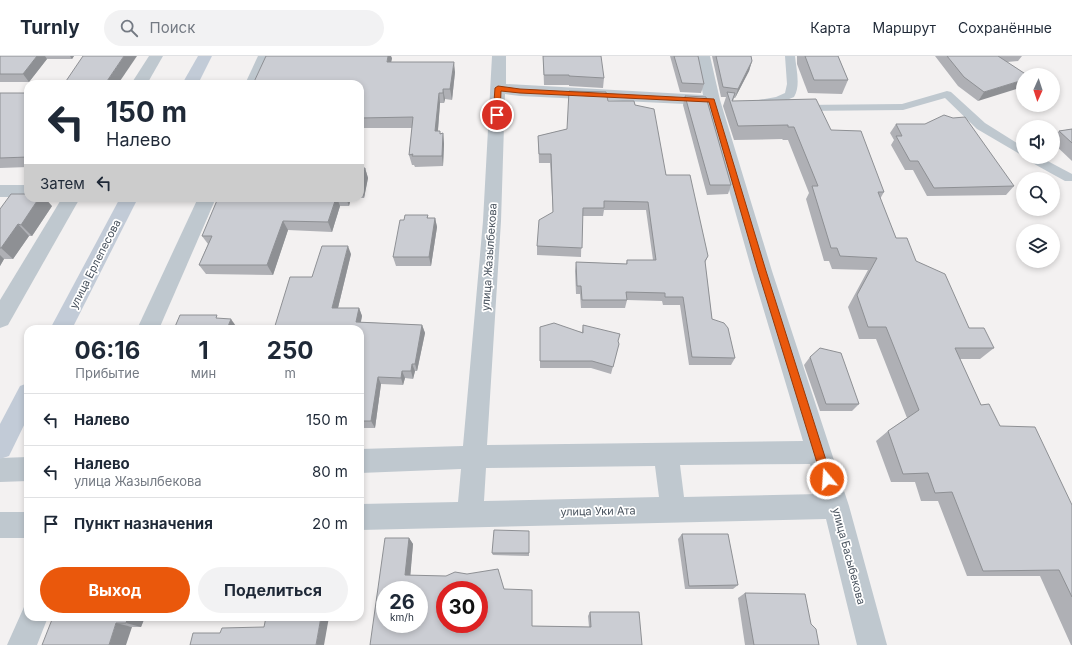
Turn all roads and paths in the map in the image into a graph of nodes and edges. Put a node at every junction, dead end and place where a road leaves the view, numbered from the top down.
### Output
1 (156, 56) edge
2 (205, 56) edge
3 (265, 56) edge
4 (499, 56) edge
5 (703, 56) edge
6 (790, 56) edge
7 (141, 80) edge
8 (192, 80) edge
9 (255, 80) edge
10 (498, 88) junction
11 (719, 101) junction
12 (1016, 148) edge
13 (1044, 164) edge
14 (1069, 178) dead end
15 (0, 191) edge
16 (24, 191) edge
17 (69, 202) edge
18 (127, 202) edge
19 (205, 202) edge
20 (0, 319) edge
21 (63, 325) edge
22 (150, 325) edge
23 (24, 401) edge
24 (0, 448) edge
25 (818, 452) junction
26 (666, 454) junction
27 (473, 457) junction
28 (364, 460) edge
29 (24, 469) edge
30 (0, 470) edge
31 (836, 506) junction
32 (673, 509) junction
33 (470, 514) junction
34 (364, 517) edge
35 (0, 525) edge
36 (24, 525) edge
37 (32, 621) edge
38 (22, 645) edge
39 (872, 645) edge

1 - 7 street
2 - 8 main road
3 - 9 street
4 - 10 street, улица Жазылбекова
5 - 11 street, улица Басыбекова
6 - 12 lane
10 - 11 street
10 - 27 street, улица Жазылбекова
11 - 25 street, улица Басыбекова
13 - 14 lane
15 - 16 street
17 - 20 street
18 - 21 main road, улица Ерлепесова
19 - 22 street
23 - 24 main road
25 - 26 street
25 - 31 street, улица Басыбекова
26 - 27 street
26 - 32 street
27 - 28 street
27 - 33 street, улица Жазылбекова
29 - 30 street
31 - 32 street, улица Уки Ата
31 - 39 street, улица Басыбекова
32 - 33 street, улица Уки Ата
33 - 34 street, улица Уки Ата
35 - 36 street
37 - 38 street

